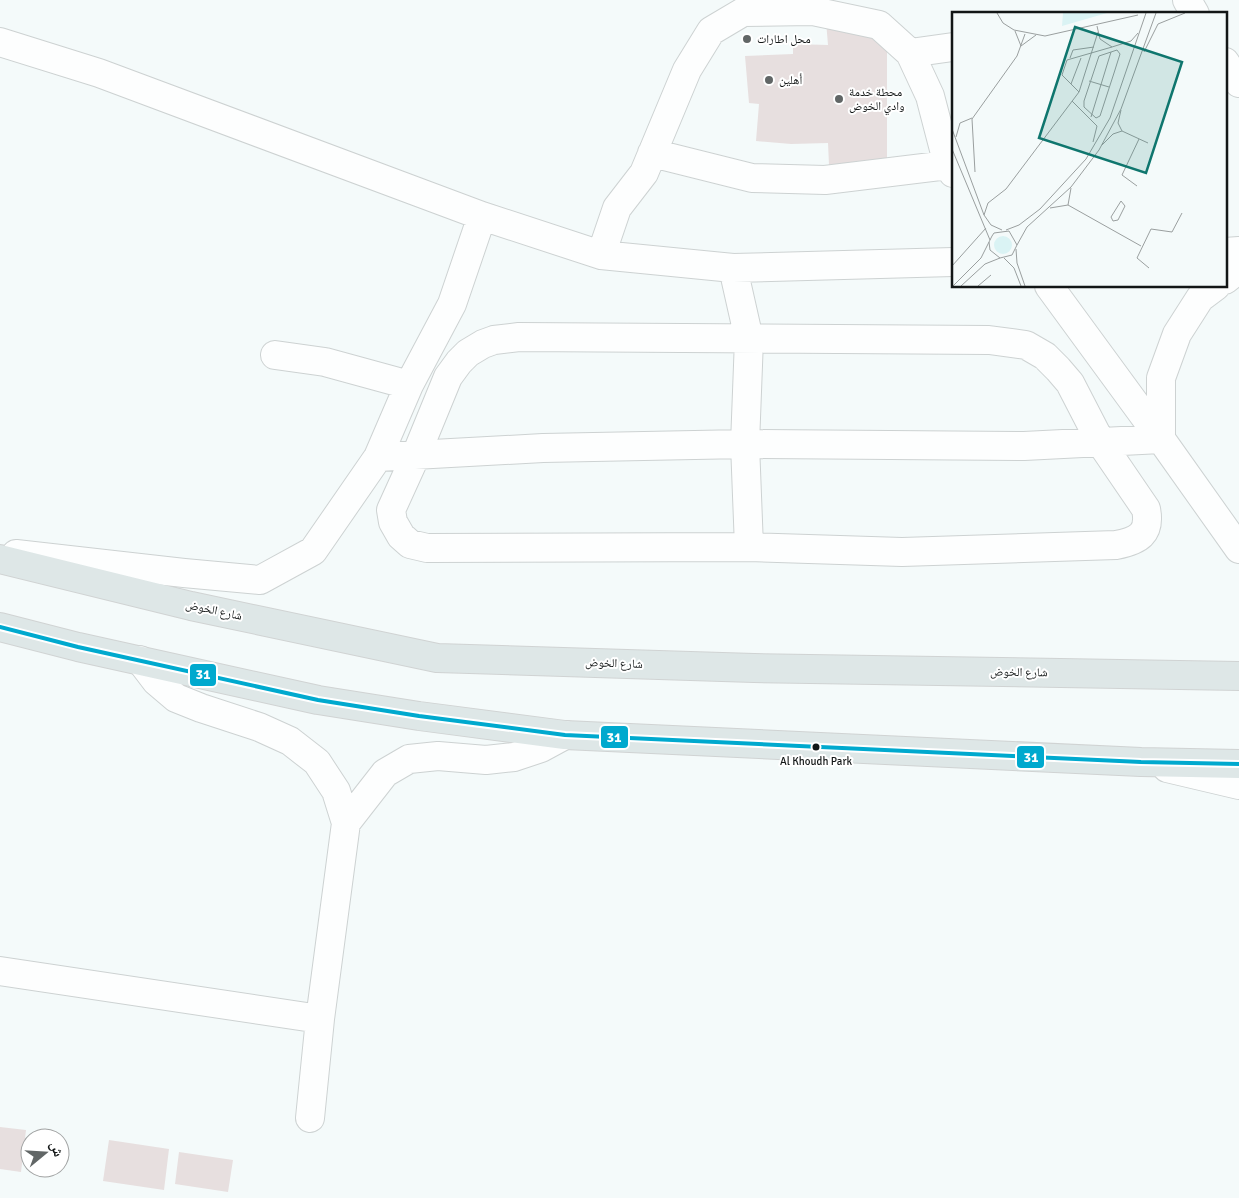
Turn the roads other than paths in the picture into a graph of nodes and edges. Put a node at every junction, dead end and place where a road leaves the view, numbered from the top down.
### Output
1 (1187, 0) edge
2 (1194, 12) edge
3 (0, 42) edge
4 (952, 47) edge
5 (910, 53) junction
6 (1226, 64) edge
7 (1239, 83) edge
8 (652, 153) junction
9 (951, 169) edge
10 (482, 216) junction
11 (1239, 251) edge
12 (1226, 252) edge
13 (601, 255) junction
14 (952, 262) edge
15 (733, 268) junction
16 (1239, 269) edge
17 (1226, 279) edge
18 (1050, 288) edge
19 (1213, 288) edge
20 (749, 339) junction
21 (275, 355) dead end
22 (409, 385) junction
23 (1161, 440) junction
24 (1101, 443) junction
25 (745, 444) junction
26 (416, 455) junction
27 (378, 457) junction
28 (749, 547) junction
29 (1239, 549) edge
30 (0, 552) edge
31 (0, 559) edge
32 (0, 627) edge
33 (140, 660) junction
34 (1239, 676) edge
35 (565, 735) junction
36 (1142, 762) junction
37 (1239, 764) edge
38 (1239, 784) edge
39 (346, 823) junction
40 (0, 971) edge
41 (320, 1019) junction
42 (310, 1118) dead end

1 - 2 street
3 - 10 street
4 - 5 street
5 - 8 street
5 - 9 street
6 - 7 street
8 - 9 street
8 - 13 street
10 - 13 street
10 - 22 street
11 - 12 street
13 - 15 street
14 - 15 street
15 - 20 street
16 - 17 street
18 - 23 street
19 - 23 street
20 - 24 street
20 - 25 street
20 - 26 street
21 - 22 street
22 - 27 street
23 - 24 street
23 - 29 street
24 - 25 street
24 - 28 street
25 - 26 street
25 - 28 street
26 - 27 street
26 - 28 street
27 - 30 street
31 - 34 main road, شارع الخوض
32 - 33 main road
33 - 35 main road
33 - 39 street
35 - 36 main road
35 - 39 street
36 - 37 main road
36 - 38 street
39 - 41 street
40 - 41 street
41 - 42 street

